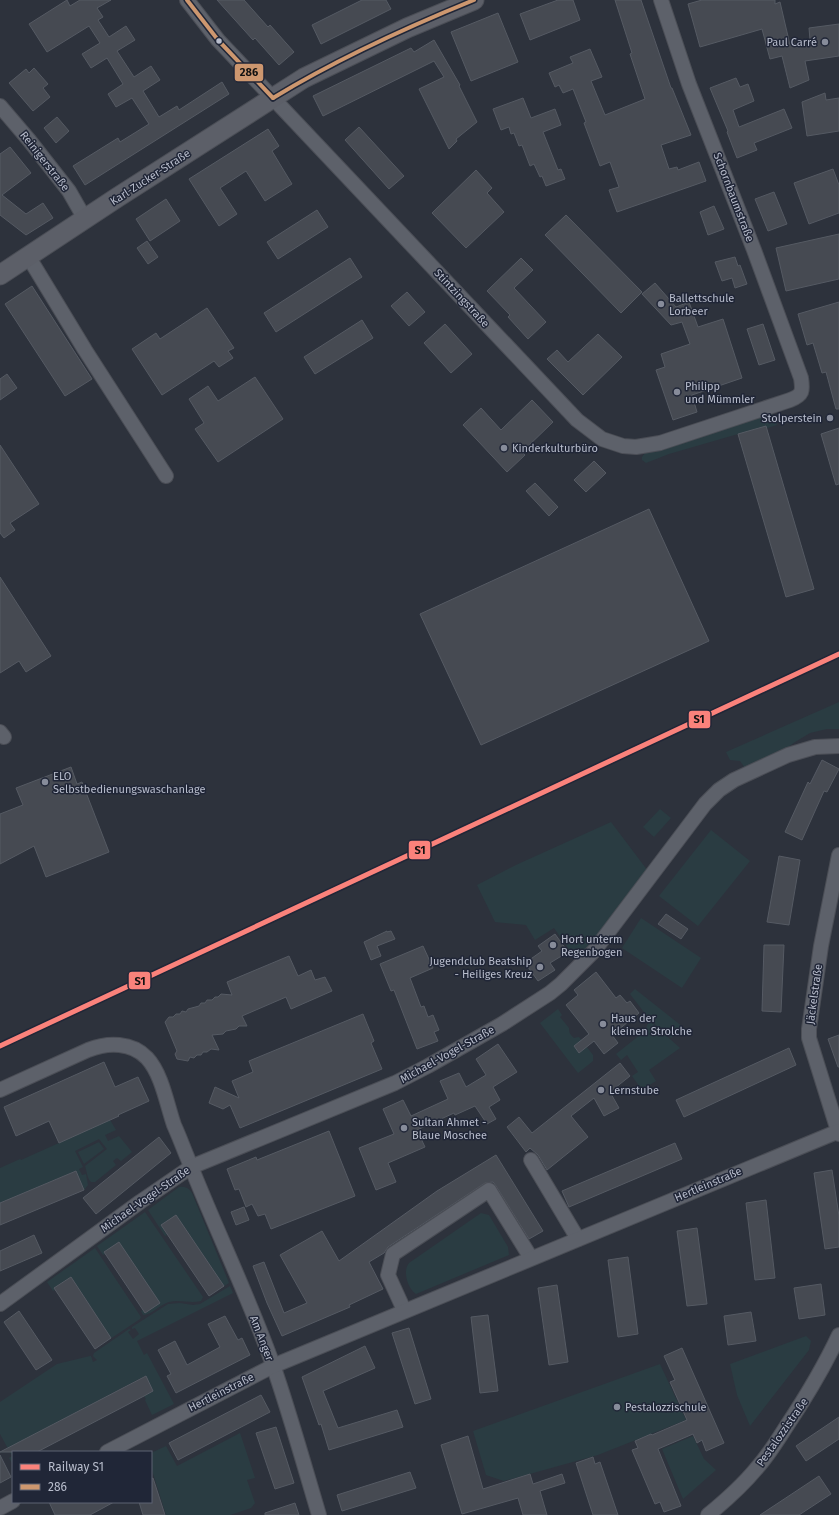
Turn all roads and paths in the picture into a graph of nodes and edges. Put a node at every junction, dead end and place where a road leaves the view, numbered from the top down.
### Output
1 (186, 0) edge
2 (474, 0) edge
3 (661, 0) edge
4 (273, 98) junction
5 (0, 106) edge
6 (85, 219) junction
7 (28, 256) junction
8 (0, 275) edge
9 (800, 395) joint
10 (166, 476) dead end
11 (839, 746) edge
12 (839, 855) edge
13 (0, 1090) edge
14 (839, 1132) edge
15 (531, 1160) dead end
16 (191, 1167) junction
17 (578, 1239) junction
18 (531, 1258) junction
19 (0, 1304) edge
20 (404, 1310) junction
21 (839, 1335) edge
22 (273, 1366) junction
23 (109, 1451) edge
24 (12, 1502) edge
25 (0, 1508) edge
26 (319, 1515) edge
27 (708, 1515) edge

1 - 4 street, Stintzingstraße
2 - 4 street, Karl-Zucker-Straße
3 - 9 street, Schornbaumstraße
4 - 6 street, Karl-Zucker-Straße
4 - 9 street, Stintzingstraße
5 - 6 street, Reinigerstraße
6 - 7 street, Karl-Zucker-Straße
7 - 8 street, Karl-Zucker-Straße
7 - 10 street
11 - 16 street, Michael-Vogel-Straße
12 - 14 street, Jäckelstraße
13 - 16 street, Am Anger
14 - 17 street, Hertleinstraße
15 - 17 street
16 - 19 street, Michael-Vogel-Straße
16 - 22 street, Am Anger
17 - 18 street, Hertleinstraße
18 - 20 street, Hertleinstraße
18 - 20 street
20 - 22 street, Hertleinstraße
21 - 27 street, Pestalozzistraße
22 - 23 street, Hertleinstraße
22 - 26 street, Am Anger
24 - 25 street

